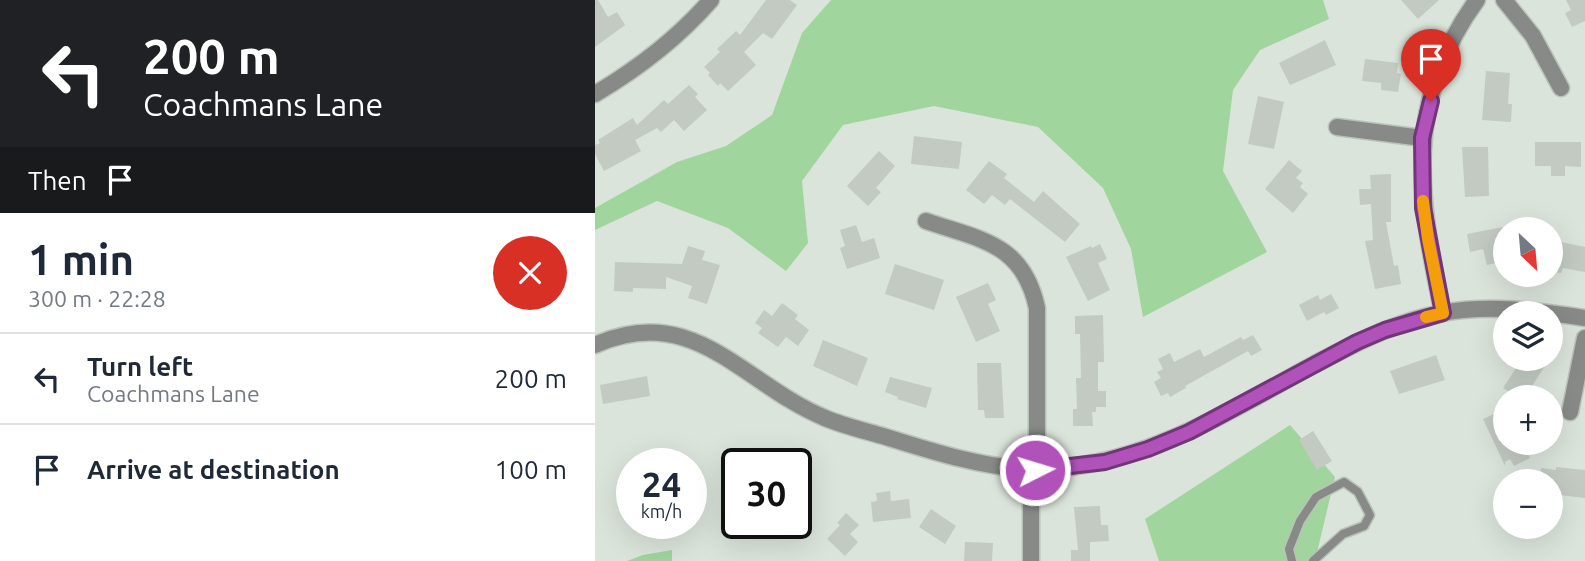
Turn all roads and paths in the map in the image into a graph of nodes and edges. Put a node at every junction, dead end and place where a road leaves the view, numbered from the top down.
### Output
1 (711, 0) edge
2 (1477, 0) edge
3 (1503, 0) edge
4 (1560, 88) dead end
5 (595, 94) edge
6 (1337, 127) dead end
7 (1422, 138) junction
8 (926, 221) dead end
9 (1443, 313) junction
10 (1585, 318) edge
11 (1585, 338) edge
12 (595, 345) edge
13 (1570, 412) dead end
14 (1035, 470) junction
15 (1031, 561) edge
16 (1292, 561) edge
17 (1313, 561) edge

1 - 5 street
2 - 7 street
3 - 4 street
6 - 7 street
7 - 9 street
8 - 14 street
9 - 10 street
9 - 14 street
11 - 13 street
12 - 14 street
14 - 15 street
16 - 17 lane

